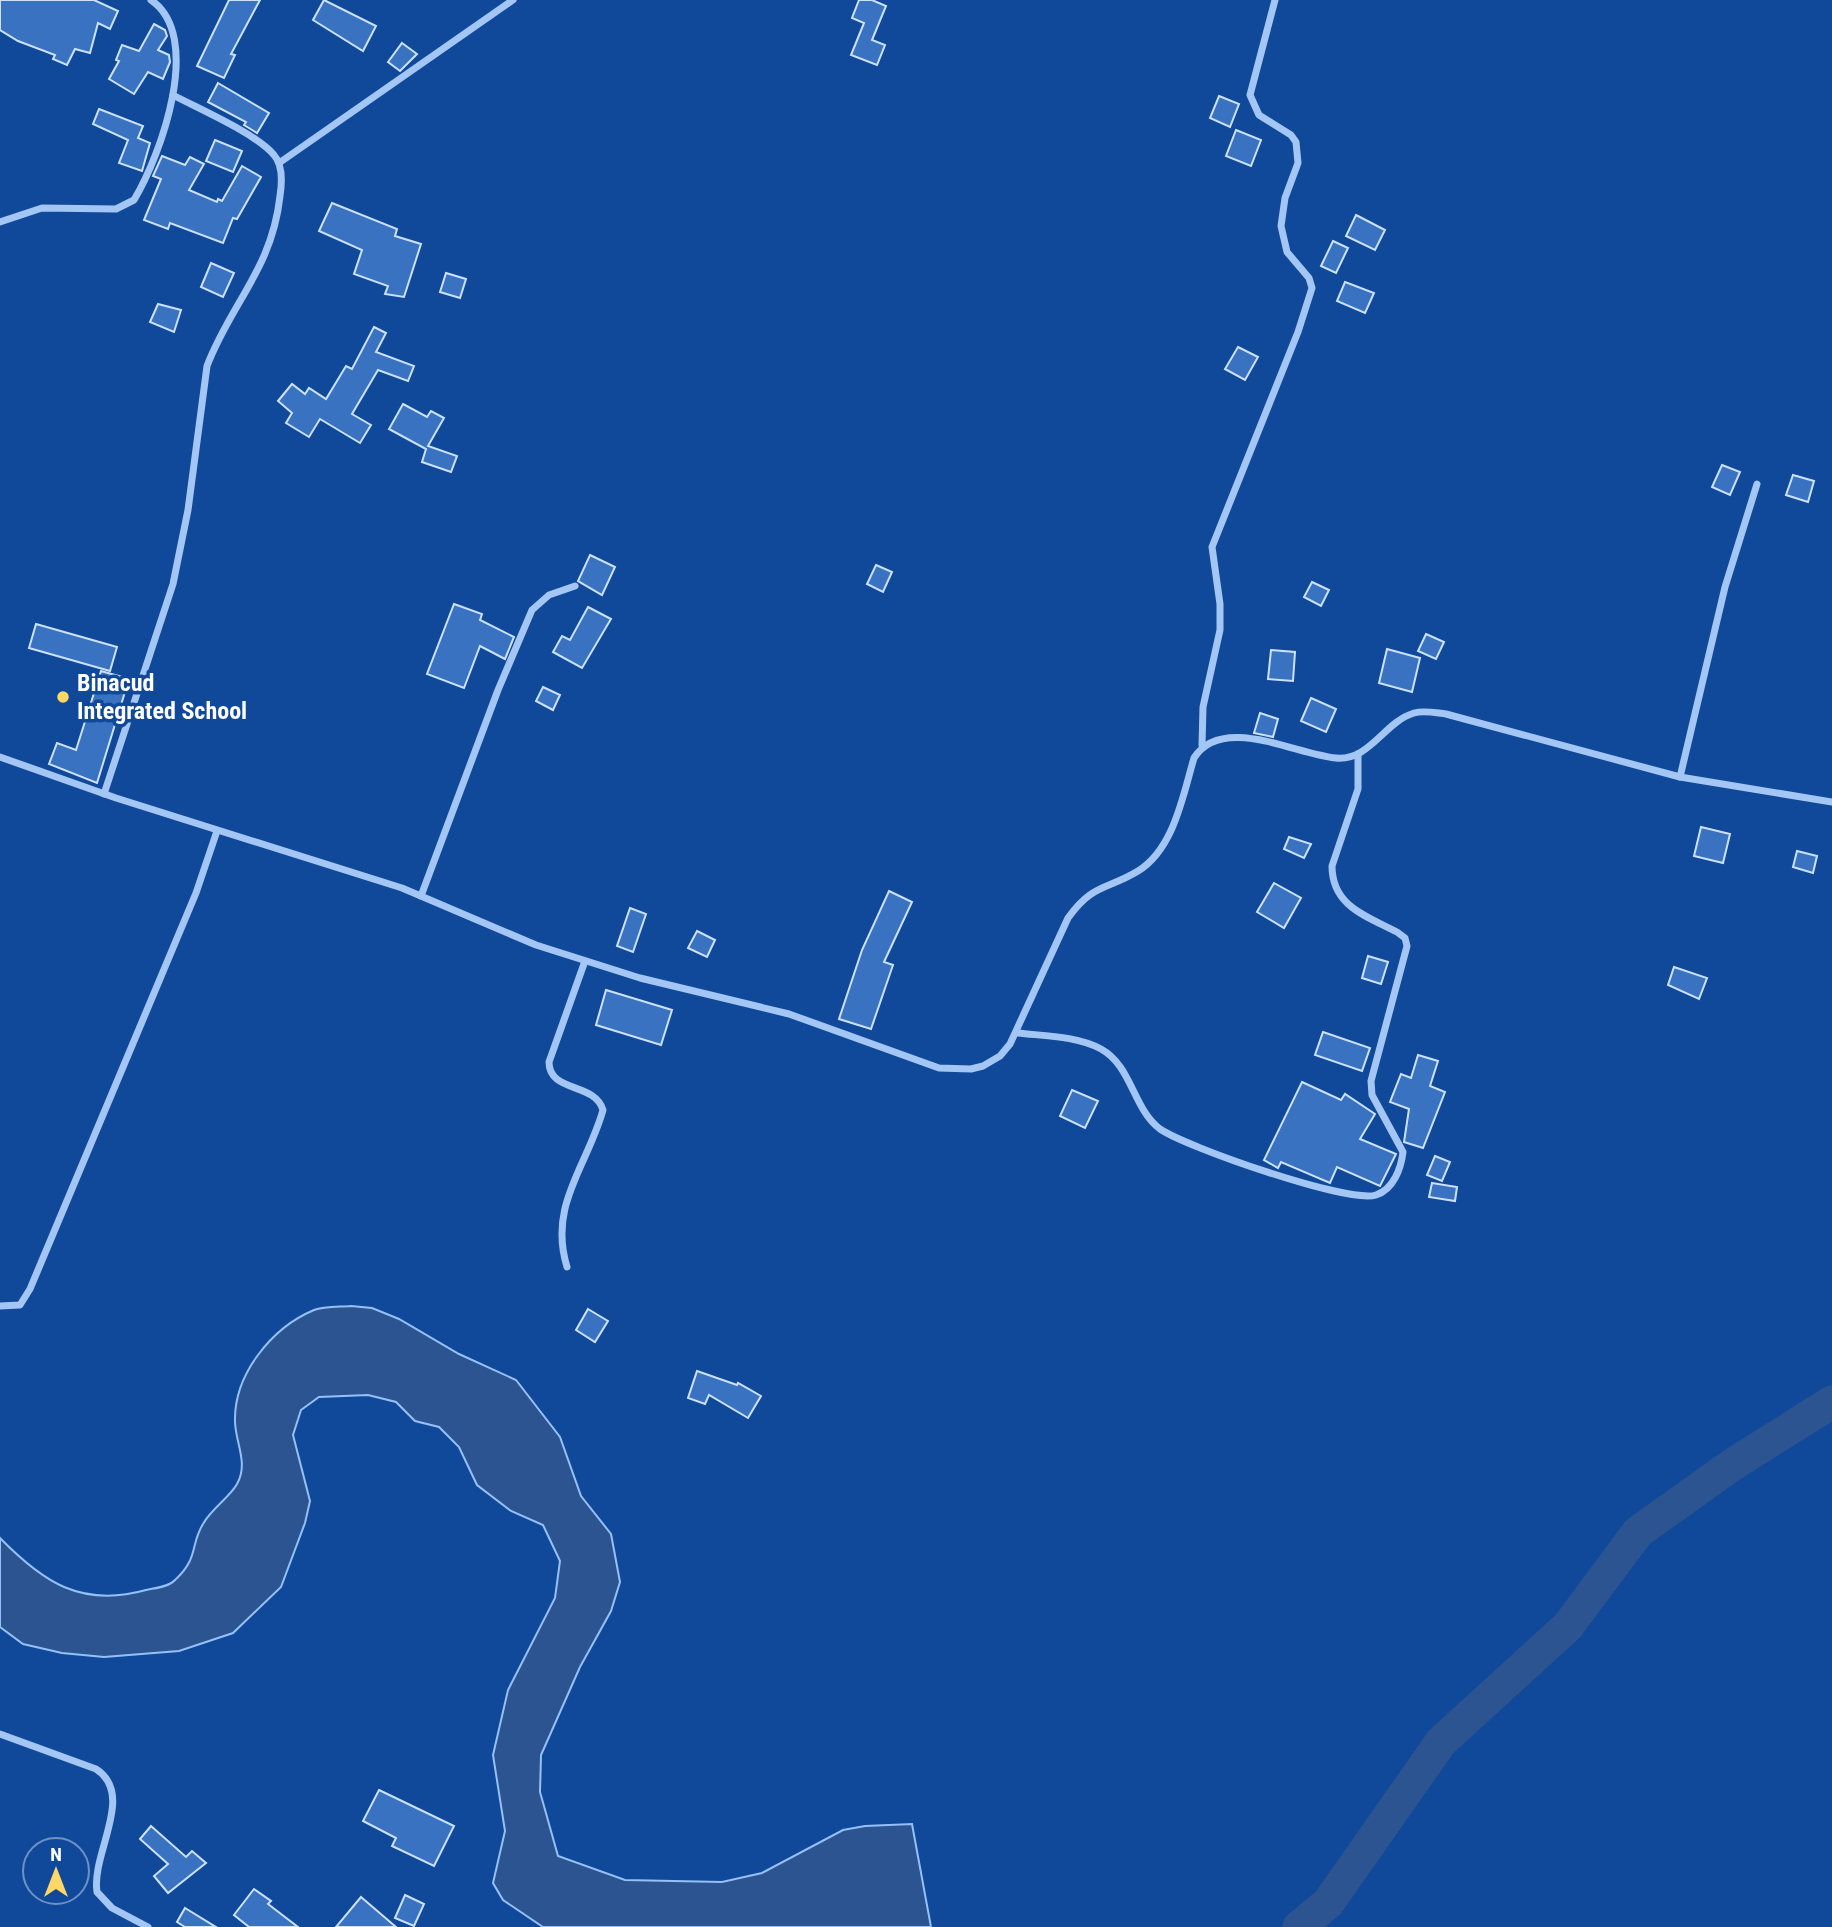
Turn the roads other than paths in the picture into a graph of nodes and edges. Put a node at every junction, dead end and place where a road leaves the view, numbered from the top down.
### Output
1 (151, 0) edge
2 (513, 0) edge
3 (1275, 0) edge
4 (173, 95) junction
5 (279, 163) junction
6 (0, 222) edge
7 (1757, 484) dead end
8 (575, 586) dead end
9 (1202, 745) junction
10 (1358, 754) junction
11 (0, 757) edge
12 (1680, 777) junction
13 (104, 794) junction
14 (1832, 802) edge
15 (217, 831) junction
16 (421, 896) junction
17 (585, 961) junction
18 (1018, 1033) junction
19 (567, 1267) dead end
20 (0, 1306) edge
21 (0, 1734) edge
22 (148, 1927) edge

1 - 4 street
2 - 5 street
3 - 9 street
4 - 5 street
4 - 6 street
5 - 13 street
7 - 12 street
8 - 16 street
9 - 10 street
9 - 18 street
10 - 12 street
10 - 18 street
11 - 13 street
12 - 14 street
13 - 15 street
15 - 16 street
15 - 20 street
16 - 17 street
17 - 18 street
17 - 19 street
21 - 22 street

